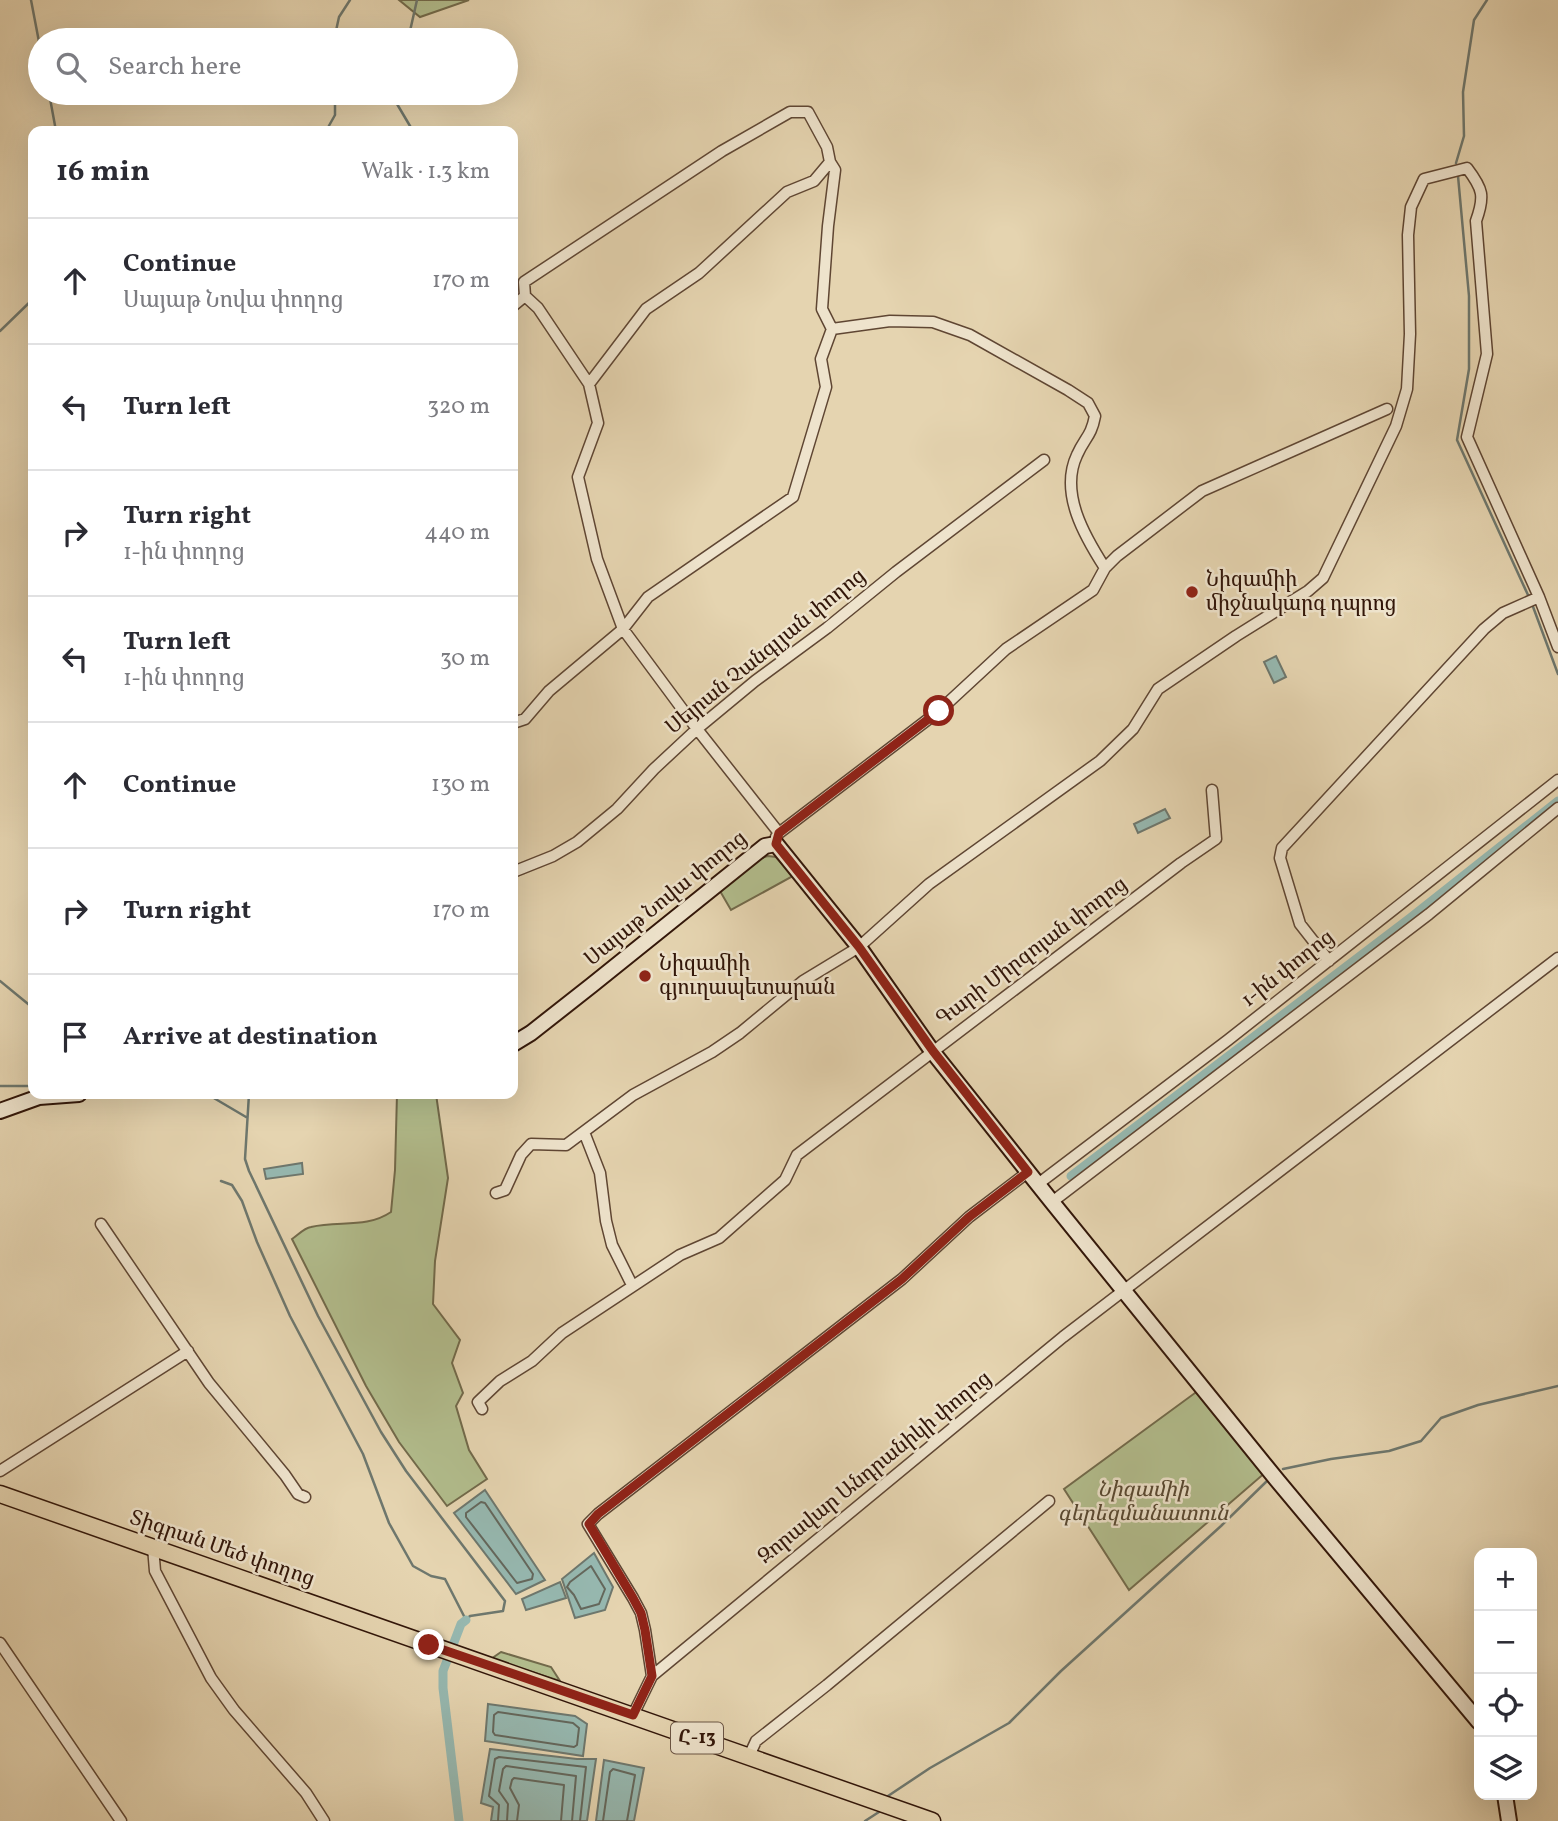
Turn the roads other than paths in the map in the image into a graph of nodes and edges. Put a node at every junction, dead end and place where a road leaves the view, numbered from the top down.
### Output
1 (830, 162) junction
2 (526, 296) junction
3 (518, 302) edge
4 (832, 329) junction
5 (589, 384) junction
6 (1387, 409) dead end
7 (1044, 460) dead end
8 (1105, 568) junction
9 (1539, 597) junction
10 (623, 629) junction
11 (1558, 647) edge
12 (518, 721) edge
13 (697, 729) junction
14 (1558, 780) edge
15 (1212, 790) dead end
16 (1558, 808) edge
17 (777, 838) junction
18 (518, 870) edge
19 (859, 947) junction
20 (1558, 958) edge
21 (1329, 961) junction
22 (1228, 1040) junction
23 (518, 1041) edge
24 (933, 1051) junction
25 (1241, 1056) junction
26 (33, 1099) edge
27 (0, 1111) edge
28 (584, 1132) junction
29 (1028, 1172) junction
30 (1038, 1184) junction
31 (496, 1193) dead end
32 (1052, 1202) junction
33 (101, 1224) dead end
34 (632, 1285) junction
35 (1123, 1290) junction
36 (188, 1351) junction
37 (482, 1409) dead end
38 (0, 1471) edge
39 (0, 1494) edge
40 (305, 1497) dead end
41 (1049, 1501) dead end
42 (153, 1547) junction
43 (0, 1643) edge
44 (652, 1676) junction
45 (633, 1715) junction
46 (1474, 1716) edge
47 (748, 1756) junction
48 (1506, 1800) edge
49 (121, 1821) edge
50 (324, 1821) edge
51 (932, 1821) edge
52 (1509, 1821) edge

1 - 2 street
1 - 4 street
1 - 5 street
2 - 3 street
2 - 5 street
4 - 8 street
4 - 10 street
5 - 10 street
6 - 8 street, Սայաթ Նովա փողոց
7 - 13 street, Սեյրան Չանգլյան փողոց
8 - 17 street, Սայաթ Նովա փողոց
9 - 11 street
9 - 19 street
9 - 21 street
10 - 12 street
10 - 13 street
13 - 17 street
13 - 18 street, Սեյրան Չանգլյան փողոց
14 - 21 street, 1-ին փողոց
15 - 24 street, Գարի Միրզոյան փողոց
16 - 25 street
17 - 19 main road
17 - 23 main road, Սայաթ Նովա փողոց
19 - 24 main road
19 - 28 street
20 - 35 street, Զորավար Անդրանիկի փողոց
21 - 22 street, 1-ին փողոց
22 - 25 street
22 - 30 street, 1-ին փողոց
24 - 29 main road
24 - 34 street, Գարի Միրզոյան փողոց
25 - 32 street
26 - 27 main road
28 - 31 street
28 - 34 street
29 - 30 main road
29 - 44 street
30 - 32 main road
32 - 35 main road
33 - 36 street
34 - 37 street, Գարի Միրզոյան փողոց
35 - 44 street, Զորավար Անդրանիկի փողոց
35 - 46 main road
36 - 38 street
36 - 40 street
39 - 42 main road, Տիգրան Մեծ փողոց / Հ-13
41 - 47 street
42 - 45 main road, Տիգրան Մեծ փողոց / Հ-13
42 - 50 street
43 - 49 street
44 - 45 street
45 - 47 main road, Հ-13
47 - 51 main road, Հ-13
48 - 52 main road

